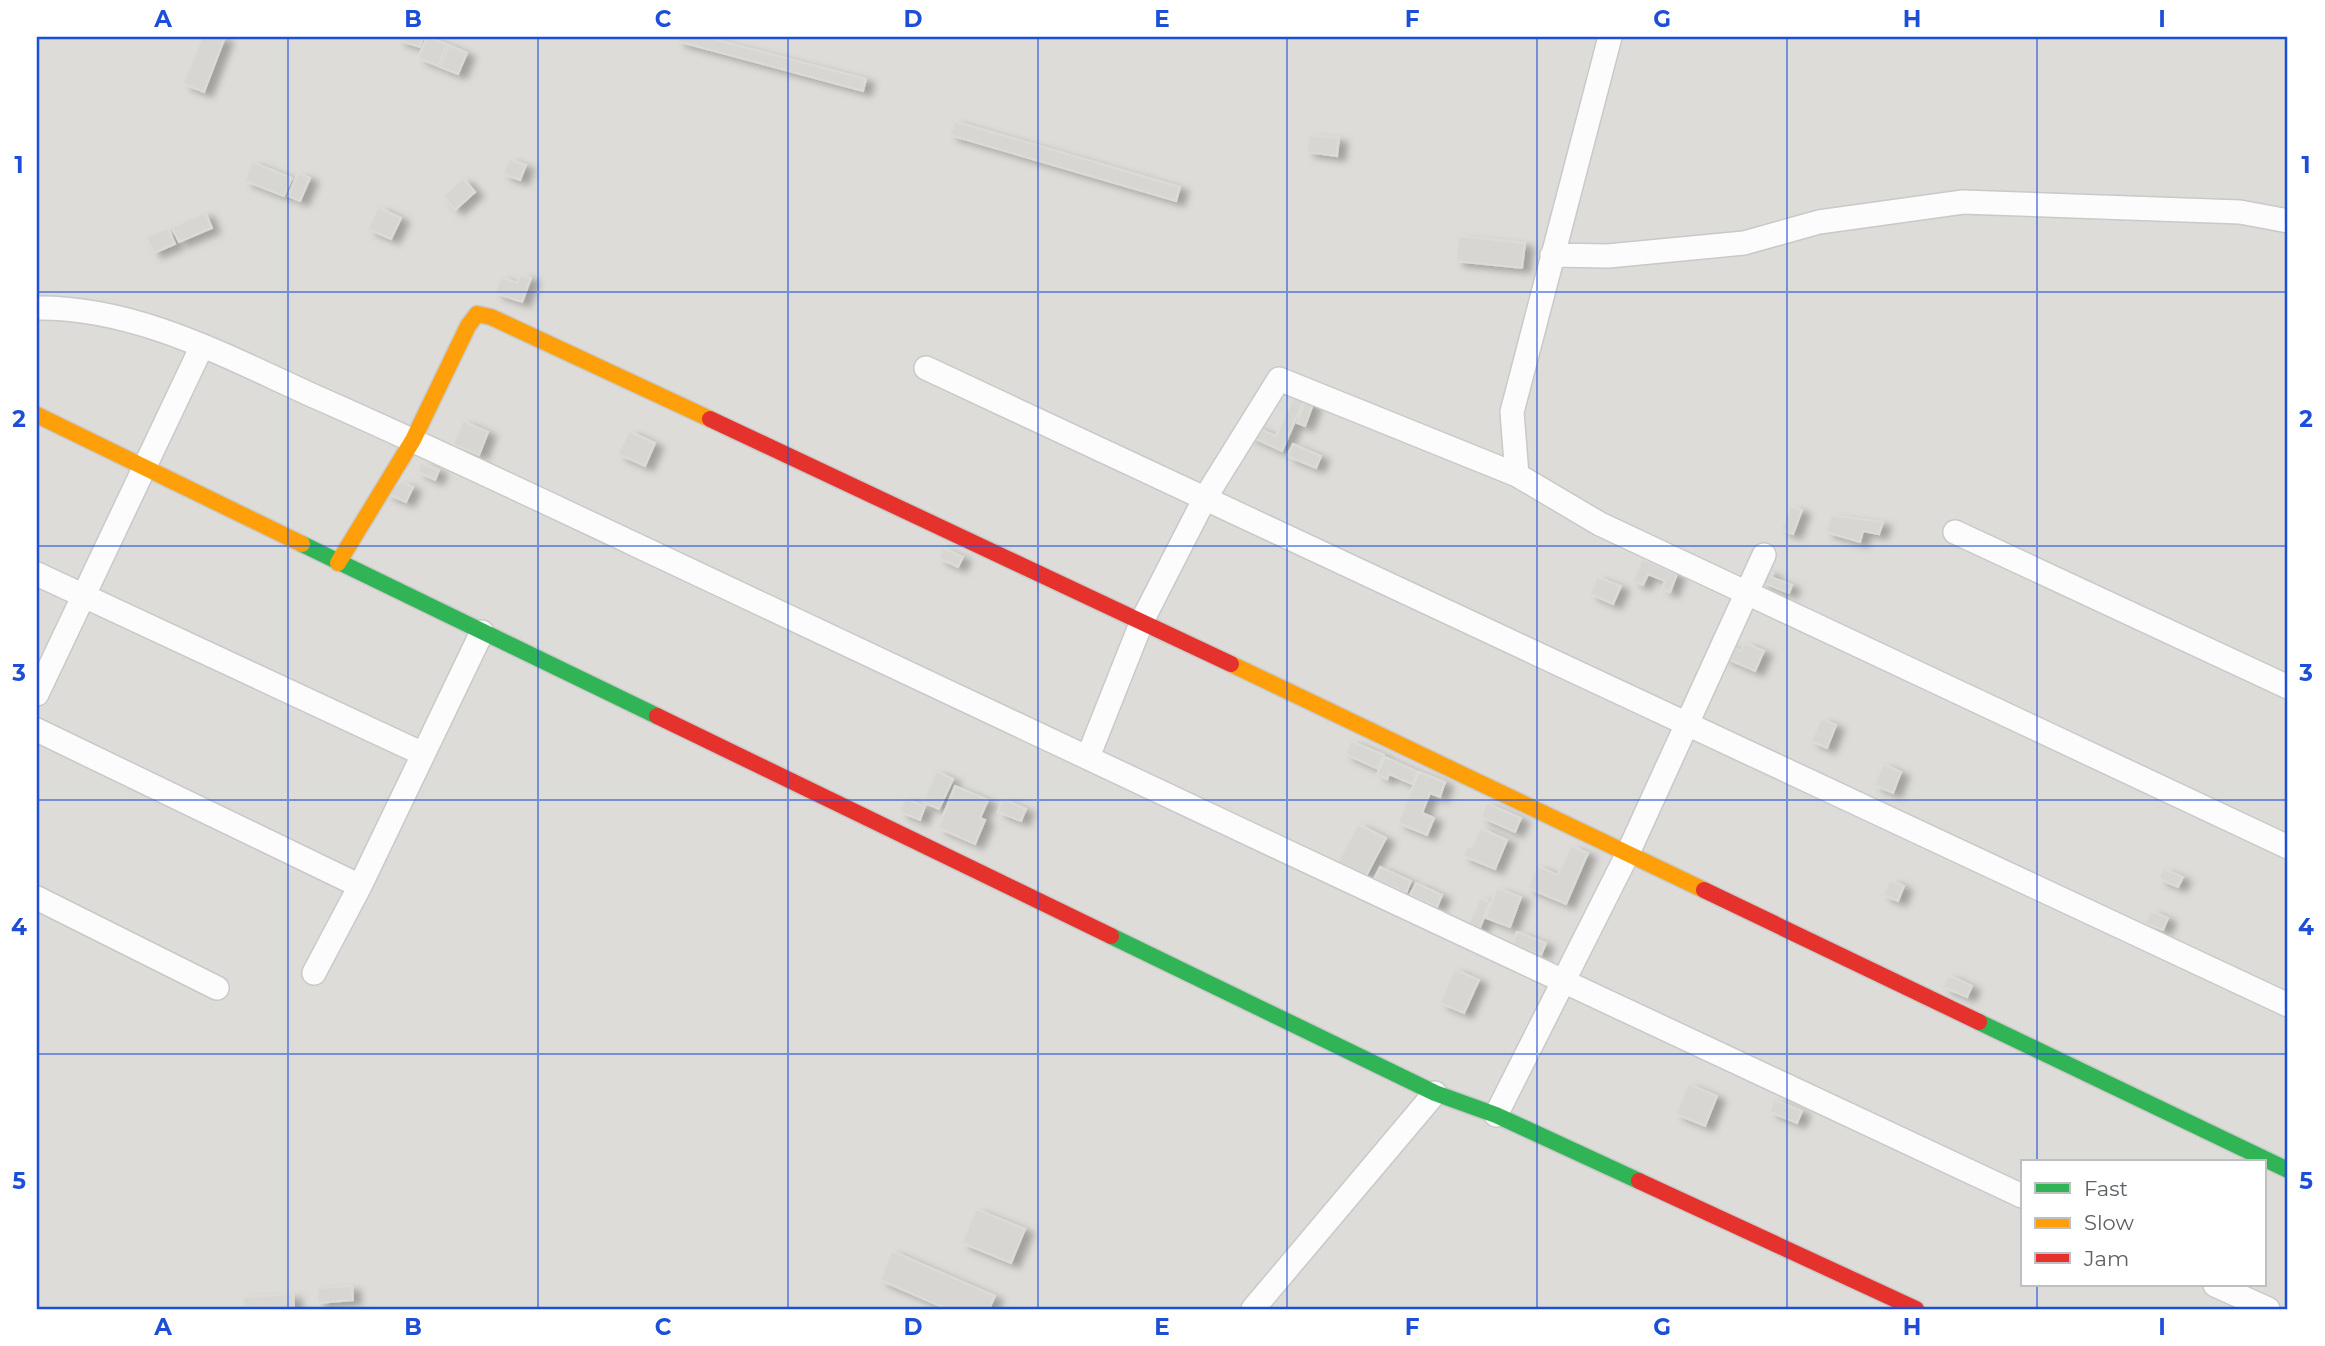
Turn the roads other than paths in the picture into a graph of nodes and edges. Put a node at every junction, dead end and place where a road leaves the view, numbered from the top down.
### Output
1 (1610, 37) edge
2 (2288, 221) edge
3 (1552, 255) junction
4 (37, 308) edge
5 (202, 346) junction
6 (926, 368) dead end
7 (37, 415) edge
8 (413, 440) junction
9 (144, 469) junction
10 (1517, 475) junction
11 (1205, 498) junction
12 (1955, 532) dead end
13 (1764, 555) dead end
14 (338, 563) junction
15 (37, 574) edge
16 (1748, 594) junction
17 (83, 597) junction
18 (1142, 621) junction
19 (482, 632) junction
20 (2288, 687) edge
21 (37, 694) edge
22 (1689, 725) junction
23 (37, 730) edge
24 (423, 754) junction
25 (1088, 757) junction
26 (2288, 847) edge
27 (1628, 853) junction
28 (360, 886) junction
29 (37, 898) edge
30 (314, 974) dead end
31 (1564, 984) junction
32 (217, 988) dead end
33 (2288, 1005) edge
34 (1435, 1093) junction
35 (1496, 1115) junction
36 (2288, 1170) edge
37 (2021, 1196) edge
38 (2217, 1286) edge
39 (1253, 1309) edge
40 (1916, 1309) edge
41 (2268, 1309) edge

1 - 3 street
2 - 3 street
3 - 10 street
4 - 5 street
5 - 8 street
5 - 9 street
6 - 11 street
7 - 9 street
8 - 14 street
8 - 18 street
8 - 25 street
9 - 14 street
9 - 17 street
10 - 11 street
10 - 16 street
11 - 18 street
11 - 22 street
12 - 20 street
13 - 16 street
14 - 19 street
15 - 17 street
16 - 22 street
16 - 26 street
17 - 21 street
17 - 24 street
18 - 25 street
18 - 27 street
19 - 24 street
19 - 34 street
22 - 27 street
22 - 33 street
23 - 28 street
24 - 28 street
25 - 31 street
27 - 31 street
27 - 36 street
28 - 30 street
29 - 32 street
31 - 35 street
31 - 37 street
34 - 35 street
34 - 39 street
35 - 40 street
38 - 41 street

